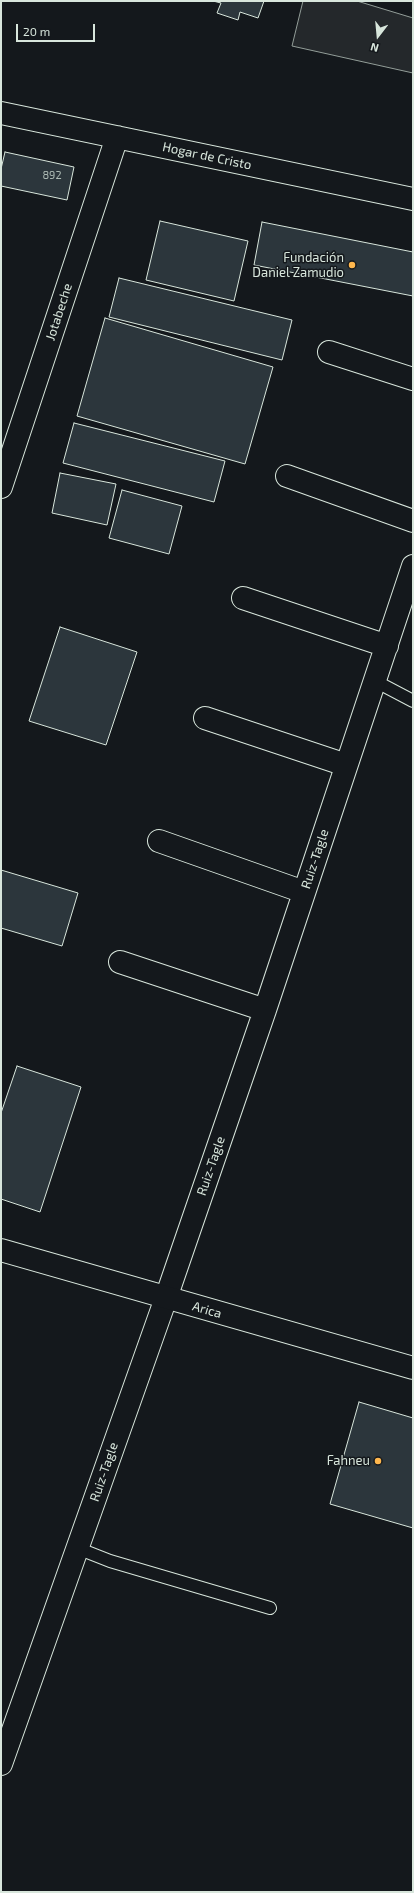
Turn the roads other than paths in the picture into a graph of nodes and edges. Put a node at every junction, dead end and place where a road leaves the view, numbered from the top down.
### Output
1 (1, 112) edge
2 (117, 137) junction
3 (413, 199) edge
4 (329, 352) dead end
5 (413, 379) edge
6 (288, 476) dead end
7 (1, 487) edge
8 (413, 521) edge
9 (413, 566) edge
10 (243, 598) dead end
11 (386, 646) junction
12 (375, 681) junction
13 (413, 701) edge
14 (205, 718) dead end
15 (346, 765) junction
16 (159, 841) dead end
17 (304, 892) junction
18 (120, 962) dead end
19 (265, 1010) junction
20 (1, 1250) edge
21 (166, 1298) junction
22 (413, 1368) edge
23 (77, 1548) junction
24 (270, 1608) dead end
25 (1, 1764) edge

1 - 2 street, Hogar de Cristo
2 - 3 street, Hogar de Cristo
2 - 7 street, Jotabeche
4 - 5 street
6 - 8 street
9 - 11 street, Ruiz-Tagle
10 - 11 street
11 - 12 street, Ruiz-Tagle
12 - 13 lane
12 - 15 street, Ruiz-Tagle
14 - 15 street
15 - 17 street, Ruiz-Tagle
16 - 17 street
17 - 19 street, Ruiz-Tagle
18 - 19 street
19 - 21 street, Ruiz-Tagle
20 - 21 street, Arica
21 - 22 street, Arica
21 - 23 street, Ruiz-Tagle
23 - 24 lane
23 - 25 street, Ruiz-Tagle

